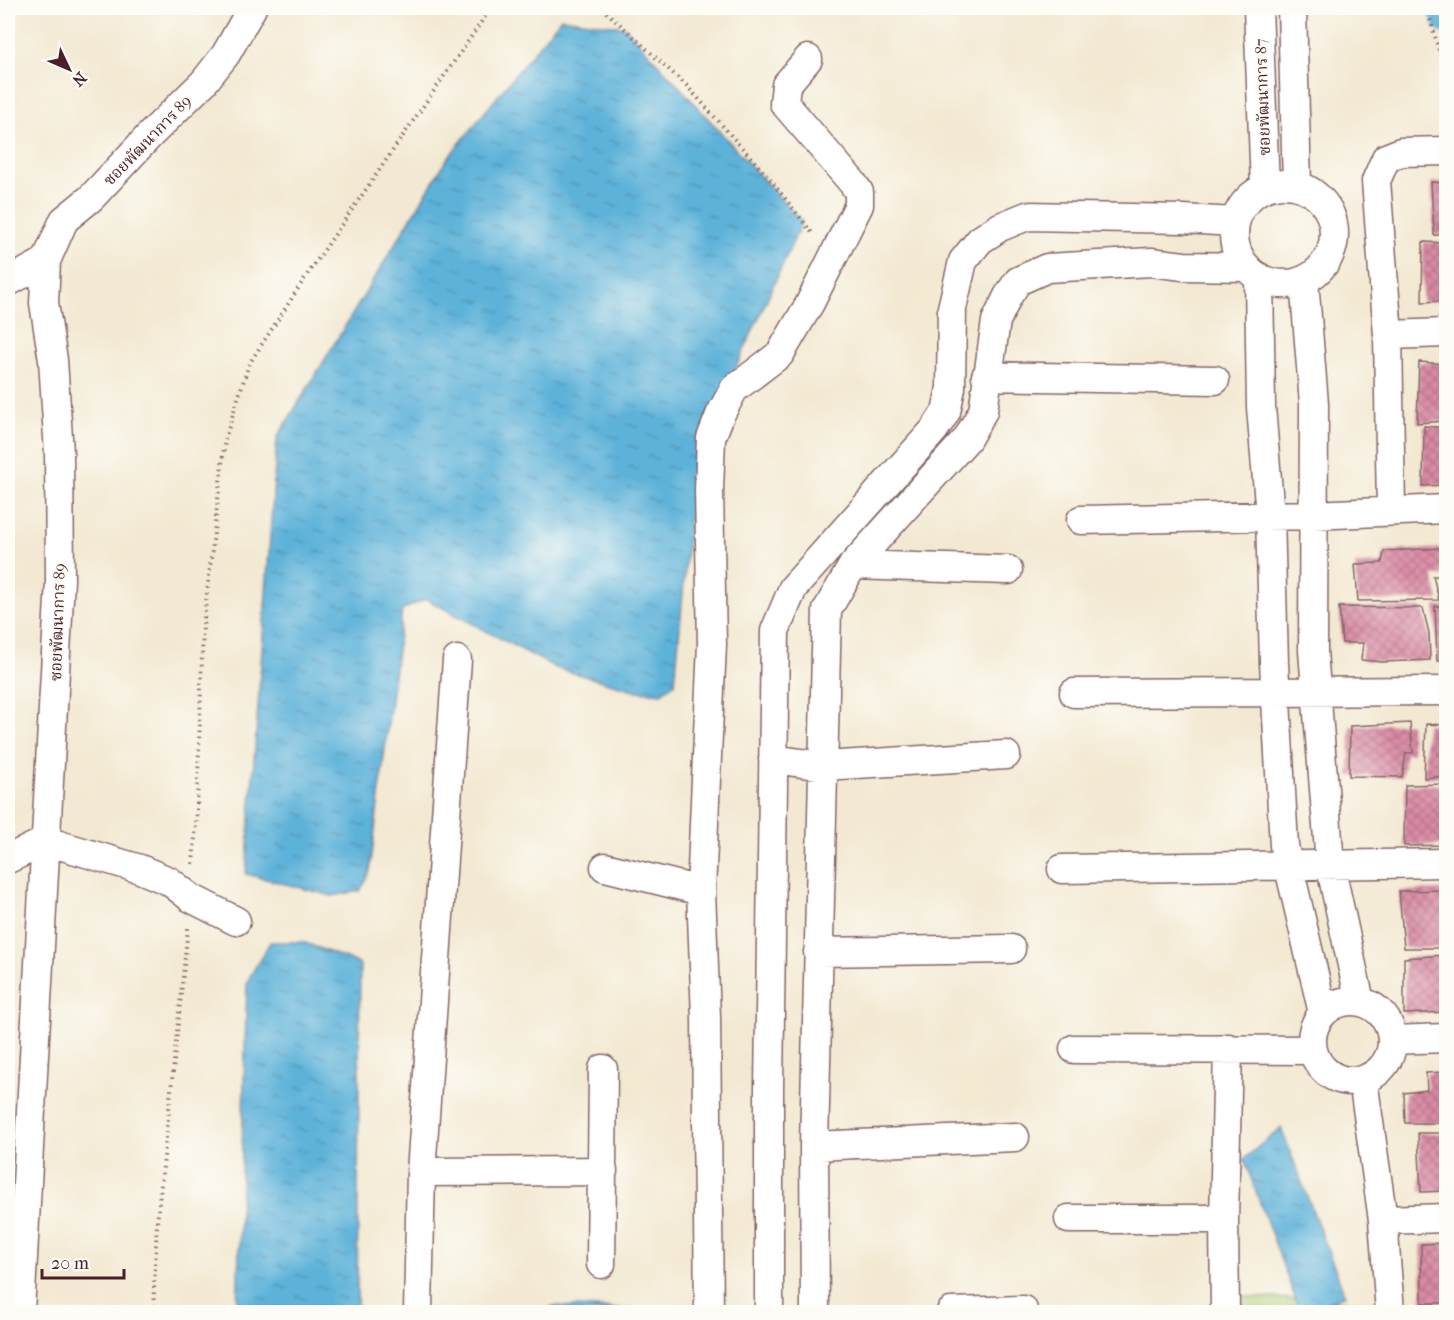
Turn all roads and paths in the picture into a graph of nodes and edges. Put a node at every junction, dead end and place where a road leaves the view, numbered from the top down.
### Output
1 (252, 8) edge
2 (491, 8) edge
3 (602, 8) edge
4 (1258, 8) edge
5 (1292, 8) edge
6 (1428, 8) edge
7 (808, 59) dead end
8 (1446, 62) edge
9 (1446, 151) edge
10 (1297, 185) junction
11 (1265, 187) junction
12 (1148, 220) junction
13 (1236, 222) junction
14 (831, 258) junction
15 (46, 261) junction
16 (1151, 262) junction
17 (1253, 272) junction
18 (1304, 280) junction
19 (8, 282) edge
20 (1446, 333) edge
21 (1388, 335) junction
22 (986, 376) junction
23 (1215, 380) dead end
24 (1446, 509) edge
25 (1391, 510) junction
26 (1313, 515) junction
27 (1270, 516) junction
28 (1081, 520) dead end
29 (853, 565) junction
30 (1008, 570) dead end
31 (457, 660) dead end
32 (1446, 691) edge
33 (1276, 692) junction
34 (1317, 692) junction
35 (1074, 693) dead end
36 (1006, 755) dead end
37 (774, 759) junction
38 (823, 766) junction
39 (46, 841) junction
40 (8, 859) edge
41 (1446, 863) edge
42 (1330, 864) junction
43 (1289, 866) junction
44 (605, 867) dead end
45 (1062, 869) dead end
46 (701, 891) junction
47 (191, 898) junction
48 (236, 921) dead end
49 (1011, 949) dead end
50 (818, 952) junction
51 (1360, 1002) junction
52 (1323, 1013) junction
53 (1446, 1038) edge
54 (1392, 1040) junction
55 (1228, 1048) junction
56 (1074, 1049) dead end
57 (1312, 1050) junction
58 (603, 1069) dead end
59 (1363, 1080) junction
60 (1015, 1137) dead end
61 (814, 1146) junction
62 (603, 1171) junction
63 (421, 1172) junction
64 (1069, 1218) dead end
65 (1446, 1218) edge
66 (1224, 1220) junction
67 (1383, 1220) junction
68 (601, 1264) dead end
69 (1023, 1310) dead end
70 (20, 1312) edge
71 (153, 1312) edge
72 (418, 1312) edge
73 (708, 1312) edge
74 (770, 1312) edge
75 (815, 1312) edge
76 (951, 1312) edge
77 (1225, 1312) edge
78 (1390, 1312) edge

1 - 15 street, ซอยพัฒนาการ 89
2 - 47 path
3 - 14 path
4 - 11 street, ซอยพัฒนาการ 87
5 - 10 street, ซอยพัฒนาการ 87
6 - 8 path
7 - 14 street
9 - 21 street
10 - 11 street
10 - 18 street
11 - 13 street
12 - 13 street
12 - 16 street
12 - 37 street
13 - 17 street
14 - 46 street
15 - 19 street
15 - 39 street, ซอยพัฒนาการ 89
16 - 17 street
16 - 22 street
17 - 18 street
17 - 27 street
18 - 26 street
20 - 21 street
21 - 25 street
22 - 23 street
22 - 29 street
24 - 25 street
25 - 26 street
26 - 27 street
26 - 34 street
27 - 28 street
27 - 33 street
29 - 30 street
29 - 38 street
31 - 63 street
32 - 34 street
33 - 34 street
33 - 35 street
33 - 43 street
34 - 42 street
36 - 38 street
37 - 38 street
37 - 74 street
38 - 50 street
39 - 40 street
39 - 47 street
39 - 70 street, ซอยพัฒนาการ 89
41 - 42 street
42 - 43 street
42 - 51 street
43 - 45 street
43 - 52 street
44 - 46 street
46 - 73 street
47 - 48 street
47 - 71 path
49 - 50 street
50 - 61 street
51 - 52 street
51 - 54 street
52 - 57 street
53 - 54 street
54 - 59 street
55 - 56 street
55 - 57 street
55 - 66 street
57 - 59 street
58 - 62 street
59 - 67 street
60 - 61 street
61 - 75 street
62 - 63 street
62 - 68 street
63 - 72 street
64 - 66 street
65 - 67 street
66 - 77 street
67 - 78 street
69 - 76 street

